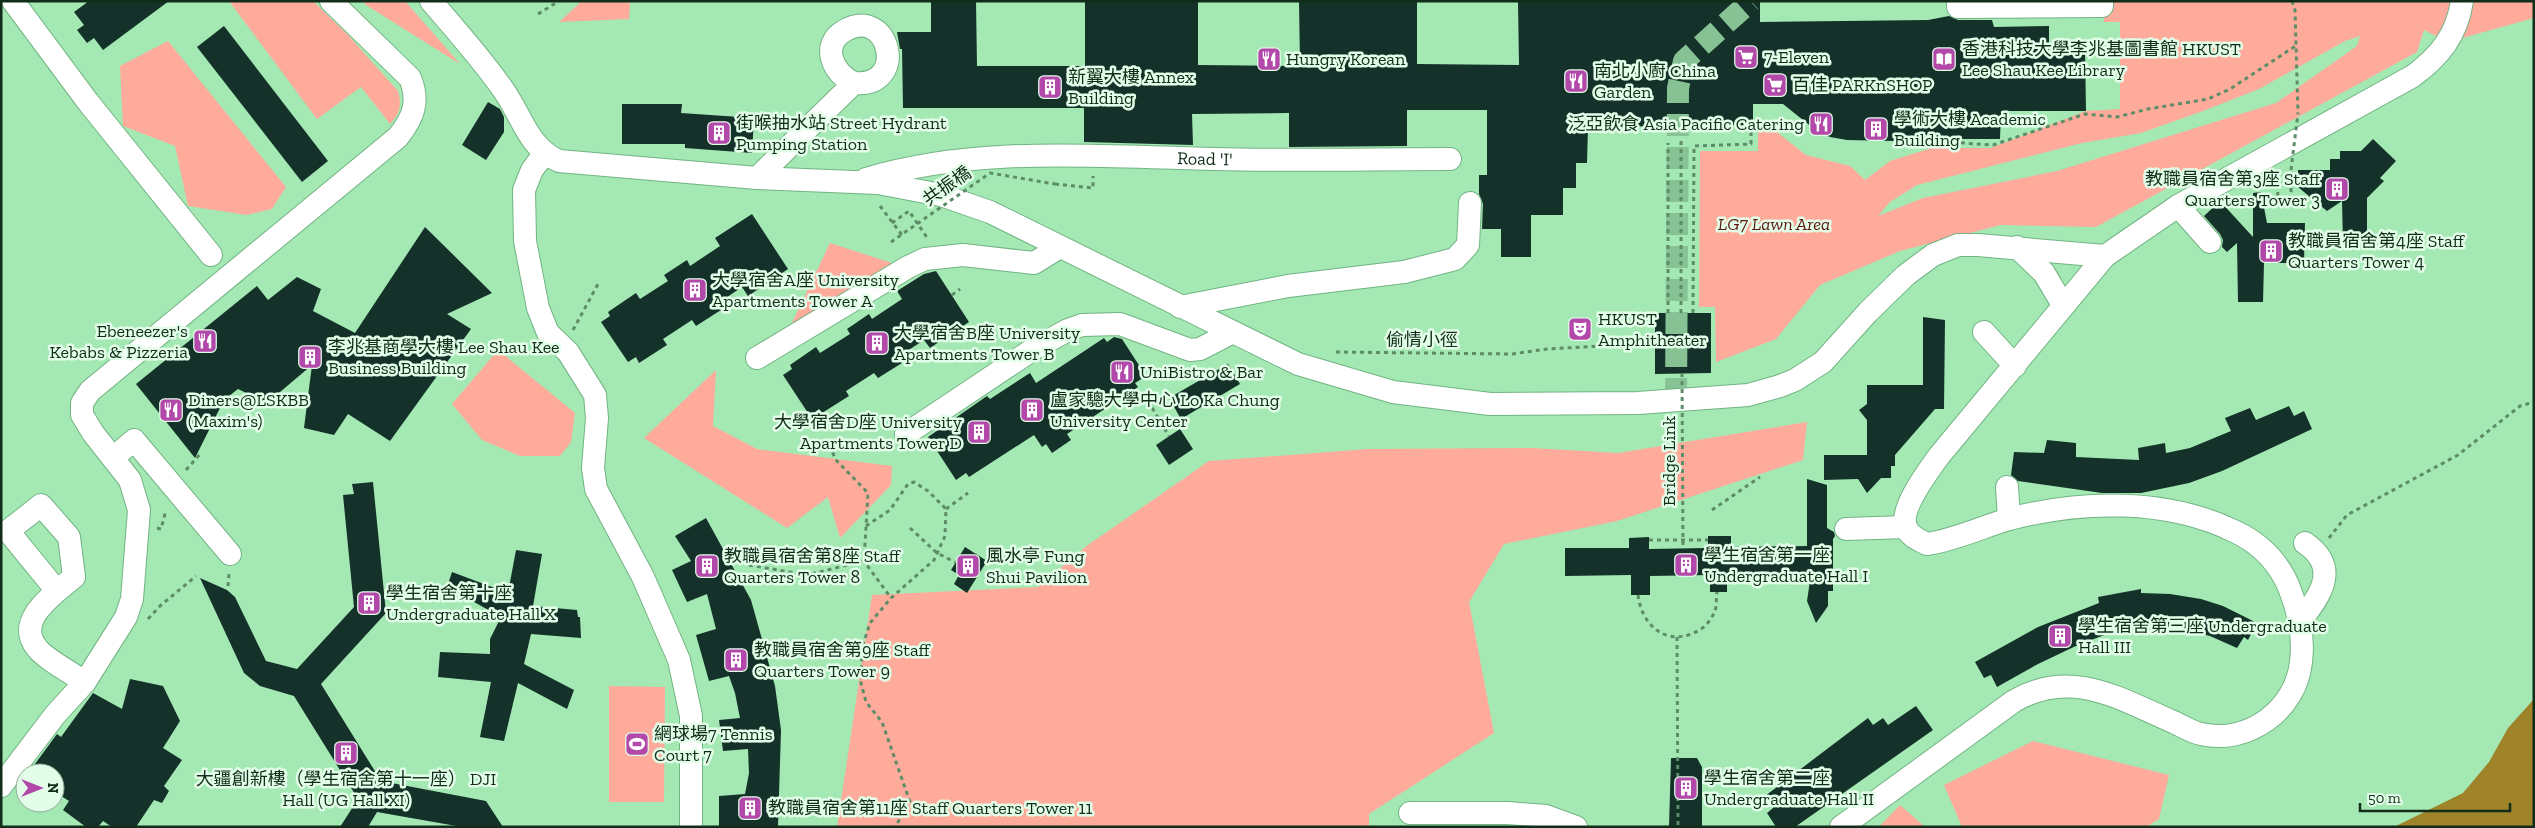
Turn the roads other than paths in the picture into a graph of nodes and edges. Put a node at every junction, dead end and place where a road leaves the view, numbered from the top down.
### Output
1 (13, 1) edge
2 (331, 1) edge
3 (432, 1) edge
4 (1958, 1) edge
5 (2102, 1) edge
6 (2462, 1) edge
7 (854, 83) dead end
8 (544, 154) junction
9 (1450, 160) dead end
10 (961, 161) junction
11 (856, 182) junction
12 (740, 183) junction
13 (941, 195) junction
14 (1470, 203) dead end
15 (2178, 206) junction
16 (2210, 242) dead end
17 (1060, 247) junction
18 (2017, 247) junction
19 (211, 254) dead end
20 (2105, 256) junction
21 (2063, 305) junction
22 (1180, 307) junction
23 (1984, 332) dead end
24 (1231, 333) junction
25 (757, 358) dead end
26 (2015, 366) junction
27 (906, 434) dead end
28 (112, 458) junction
29 (2007, 487) dead end
30 (2009, 519) junction
31 (1906, 527) junction
32 (1846, 529) dead end
33 (2310, 546) road end
34 (230, 554) dead end
35 (57, 592) dead end
36 (2299, 622) junction
37 (85, 682) junction
38 (1, 786) edge
39 (1410, 813) dead end
40 (691, 827) edge
41 (1576, 827) edge
42 (1841, 827) edge

1 - 19 lane
2 - 28 lane
3 - 8 lane
4 - 5 lane
6 - 15 lane
7 - 12 lane
8 - 12 lane
8 - 40 lane
9 - 10 lane, Road 'I'
10 - 11 lane, Road 'I'
10 - 13 lane
11 - 12 lane
11 - 13 lane
13 - 17 lane
14 - 22 lane
15 - 16 lane
15 - 20 lane
17 - 22 lane
17 - 25 lane
18 - 20 lane
18 - 21 lane
18 - 24 lane
20 - 21 lane
21 - 26 lane
22 - 24 lane
23 - 26 lane
24 - 27 lane
26 - 31 lane
28 - 34 lane
28 - 37 lane
29 - 30 lane
30 - 31 lane
30 - 36 lane
31 - 32 lane
33 - 36 lane
35 - 37 lane
36 - 42 lane
37 - 38 lane
39 - 41 lane

